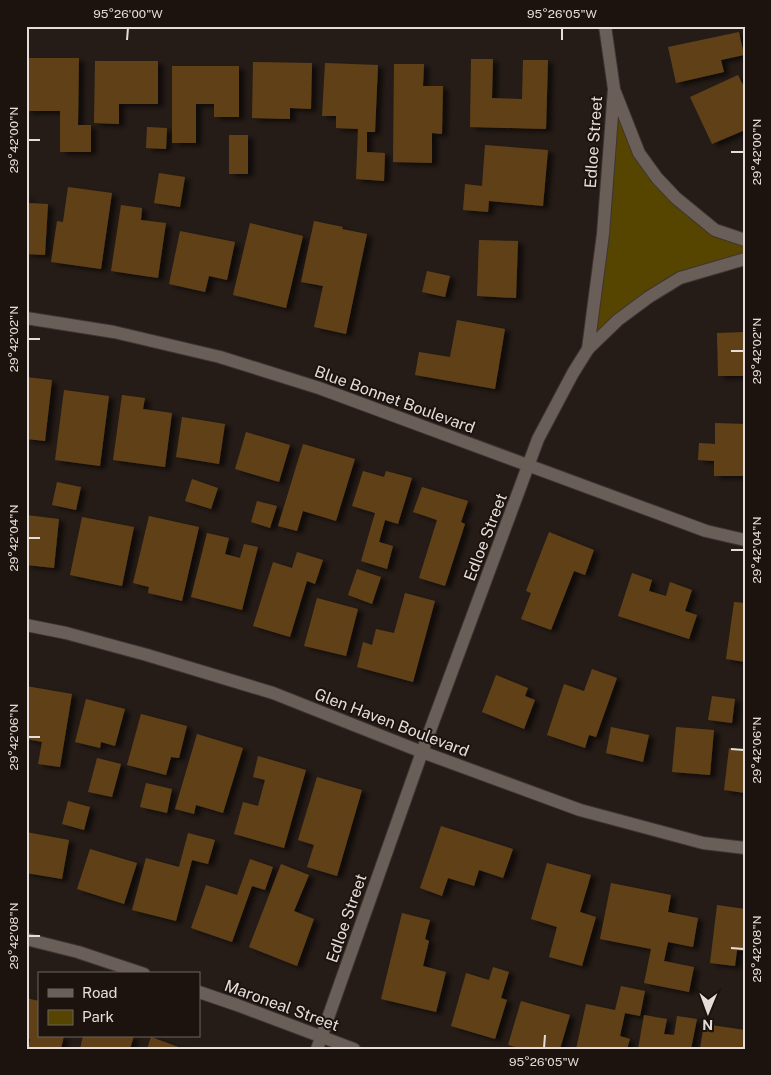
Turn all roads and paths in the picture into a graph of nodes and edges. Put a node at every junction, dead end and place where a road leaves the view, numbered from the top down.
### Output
1 (605, 26) edge
2 (614, 89) junction
3 (745, 240) edge
4 (745, 259) edge
5 (26, 318) edge
6 (588, 349) junction
7 (528, 465) junction
8 (745, 540) edge
9 (26, 626) edge
10 (422, 752) junction
11 (745, 848) edge
12 (26, 939) edge
13 (138, 972) edge
14 (200, 992) edge
15 (319, 1043) edge
16 (354, 1049) edge

1 - 2 street, Edloe Street
2 - 3 street
2 - 6 street, Edloe Street
4 - 6 street
5 - 7 street, Blue Bonnet Boulevard
6 - 7 street, Edloe Street
7 - 8 street, Blue Bonnet Boulevard
7 - 10 street, Edloe Street
9 - 10 street, Glen Haven Boulevard
10 - 11 street, Glen Haven Boulevard
10 - 15 street, Edloe Street
12 - 13 street
14 - 15 street, Maroneal Street
15 - 16 street, Maroneal Street

